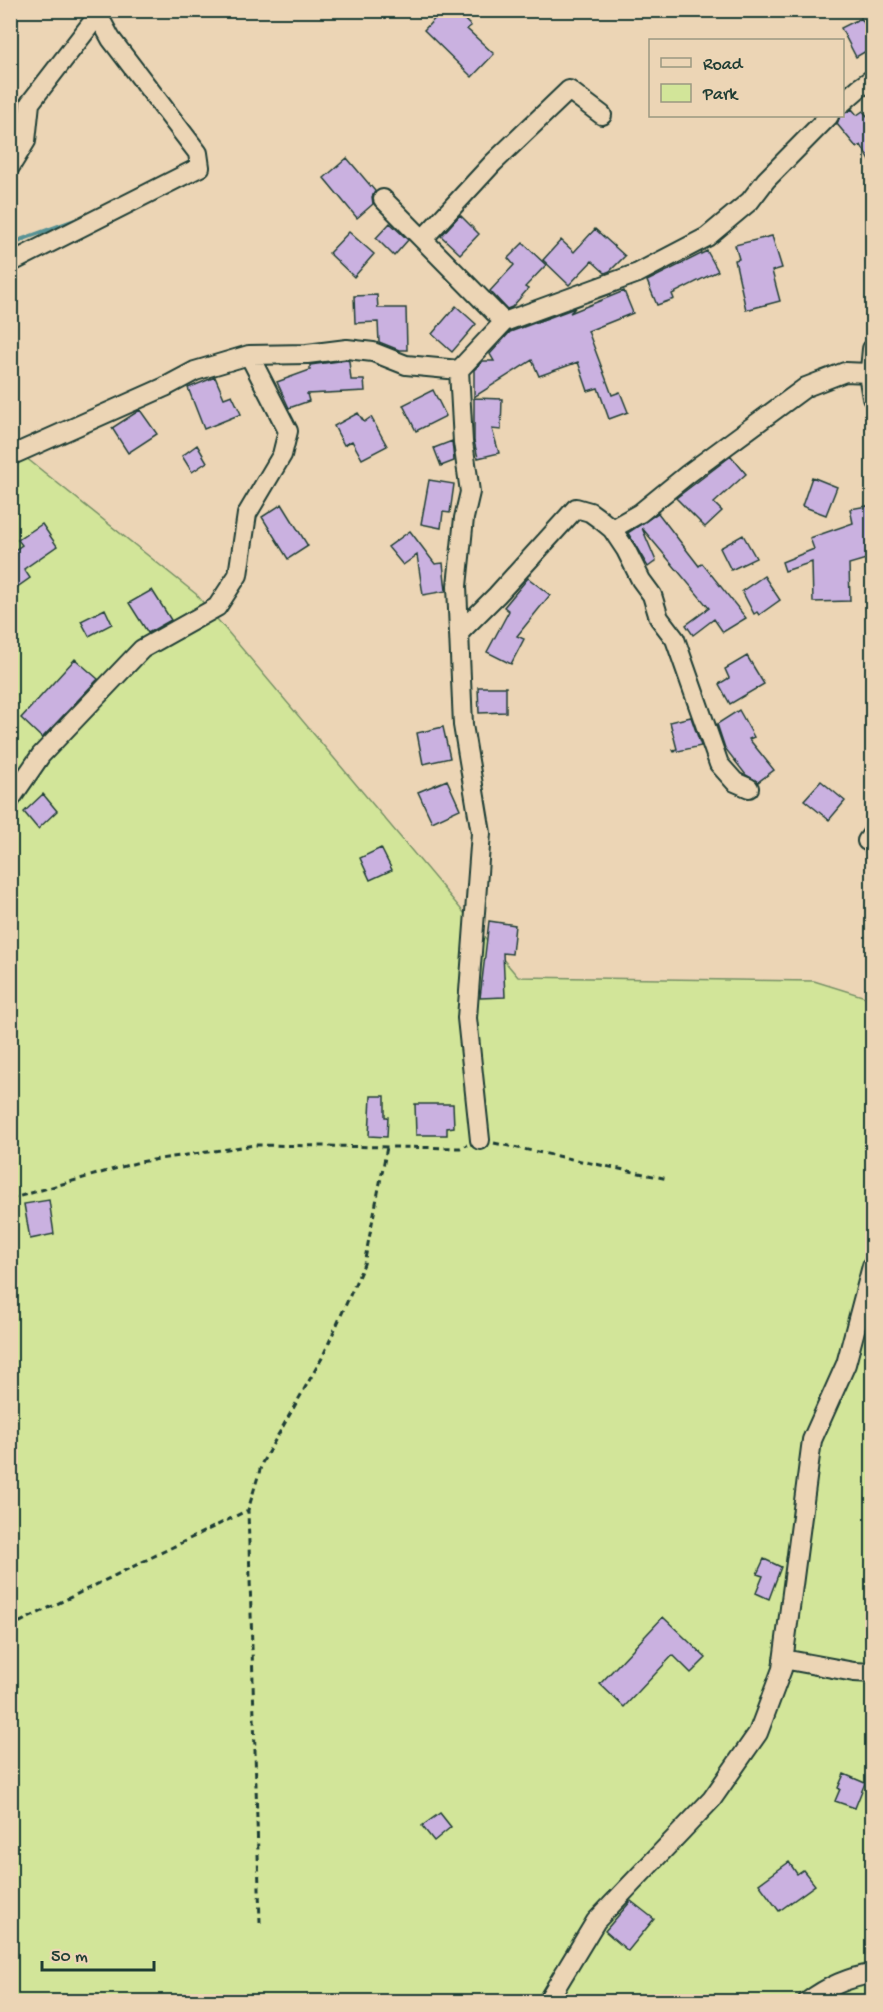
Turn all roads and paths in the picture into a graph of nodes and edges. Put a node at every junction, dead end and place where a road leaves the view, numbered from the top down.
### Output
1 (100, 13) edge
2 (873, 79) edge
3 (844, 102) edge
4 (602, 115) dead end
5 (828, 117) edge
6 (10, 167) edge
7 (383, 199) dead end
8 (423, 239) junction
9 (10, 263) edge
10 (504, 322) junction
11 (873, 349) edge
12 (249, 355) junction
13 (459, 370) junction
14 (869, 373) junction
15 (873, 398) edge
16 (10, 456) edge
17 (612, 529) junction
18 (461, 631) junction
19 (749, 788) dead end
20 (10, 800) edge
21 (480, 1140) junction
22 (387, 1147) junction
23 (668, 1179) dead end
24 (10, 1199) edge
25 (873, 1266) edge
26 (248, 1510) junction
27 (10, 1627) edge
28 (783, 1659) junction
29 (873, 1673) edge
30 (260, 1923) dead end
31 (873, 1974) edge
32 (547, 2001) edge
33 (807, 2001) edge

1 - 6 street
1 - 9 street
2 - 3 street
4 - 8 street
5 - 10 street
7 - 8 street
8 - 10 street
10 - 13 street
11 - 14 street
12 - 13 street
12 - 16 street
12 - 20 street
13 - 18 street
14 - 15 street
14 - 17 street
17 - 18 street
17 - 19 street
18 - 21 street
21 - 22 path
21 - 23 path
22 - 24 path
22 - 26 path
25 - 28 street
26 - 27 path
26 - 30 path
28 - 29 street
28 - 32 street
31 - 33 street

